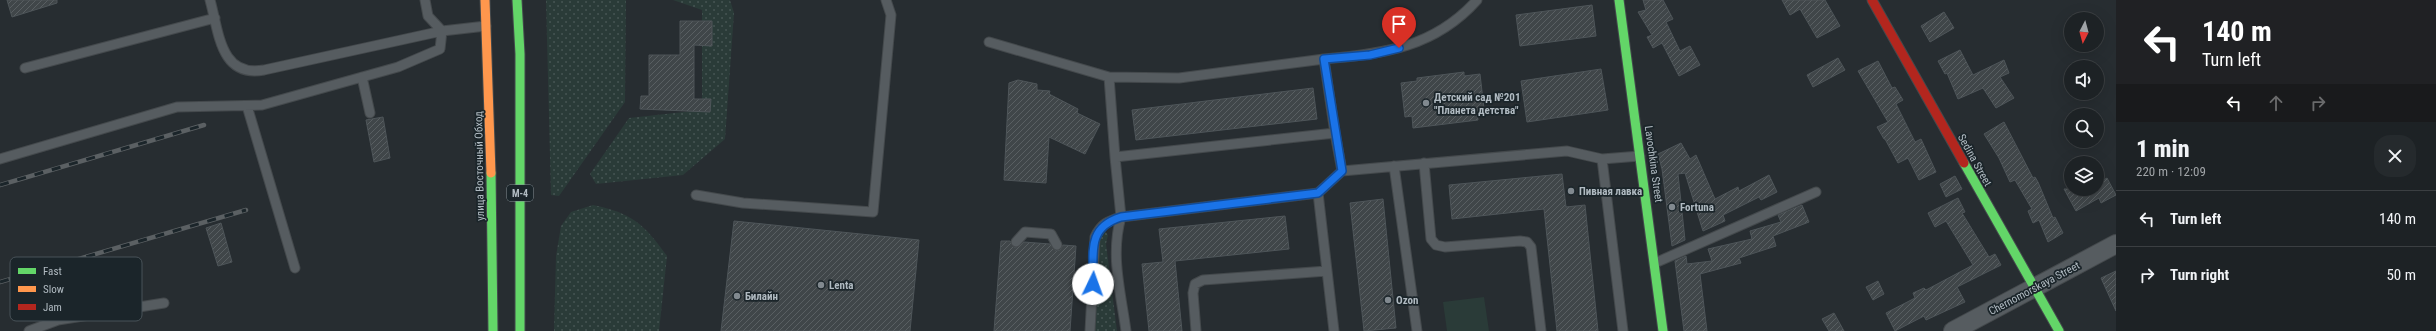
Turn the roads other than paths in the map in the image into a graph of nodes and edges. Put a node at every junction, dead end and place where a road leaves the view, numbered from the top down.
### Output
1 (210, 0) edge
2 (425, 0) edge
3 (485, 0) edge
4 (517, 0) edge
5 (886, 0) edge
6 (1477, 0) edge
7 (1619, 0) edge
8 (1872, 0) edge
9 (215, 18) junction
10 (486, 26) junction
11 (442, 31) junction
12 (989, 42) dead end
13 (1324, 59) junction
14 (25, 68) dead end
15 (362, 77) junction
16 (1109, 77) junction
17 (247, 106) junction
18 (370, 113) dead end
19 (1335, 133) junction
20 (1641, 156) junction
21 (1115, 157) junction
22 (0, 159) edge
23 (1602, 159) junction
24 (1424, 163) junction
25 (1394, 166) junction
26 (1342, 171) junction
27 (1816, 192) dead end
28 (1318, 193) junction
29 (696, 195) dead end
30 (1121, 217) junction
31 (1016, 242) dead end
32 (2116, 244) edge
33 (1057, 245) dead end
34 (1655, 263) junction
35 (295, 268) dead end
36 (1327, 272) junction
37 (2033, 289) junction
38 (164, 303) dead end
39 (142, 307) edge
40 (55, 321) edge
41 (29, 331) edge
42 (492, 331) edge
43 (520, 331) edge
44 (1090, 331) edge
45 (1126, 331) edge
46 (1196, 331) edge
47 (1334, 331) edge
48 (1417, 331) edge
49 (1541, 331) edge
50 (1623, 331) edge
51 (1663, 331) edge
52 (1953, 331) edge
53 (2059, 331) edge

1 - 9 lane
2 - 11 lane
3 - 10 main road, улица Восточный Обход / М-4
4 - 43 main road, М-4
5 - 29 lane
6 - 13 lane
7 - 20 main road, Lavochkina Street
8 - 37 main road, Sedina Street
9 - 11 lane
9 - 14 lane
10 - 11 lane
10 - 42 main road, улица Восточный Обход / М-4
11 - 15 lane
12 - 16 lane
13 - 16 lane
13 - 19 lane
15 - 17 lane
15 - 18 lane
16 - 21 lane
17 - 22 lane
17 - 35 lane
19 - 21 lane
19 - 26 lane
20 - 23 lane
20 - 34 main road, Lavochkina Street
21 - 30 lane
23 - 24 lane
23 - 50 lane
24 - 25 lane
24 - 49 lane
25 - 26 lane
25 - 48 lane
26 - 28 lane
27 - 34 lane
28 - 30 lane
28 - 36 lane
30 - 44 lane
30 - 45 lane
31 - 33 lane
32 - 37 street, Chernomorskaya Street
34 - 51 main road, Lavochkina Street
36 - 46 lane
36 - 47 lane
37 - 52 street, Chernomorskaya Street
37 - 53 main road, Sedina Street
38 - 39 lane
40 - 41 lane

